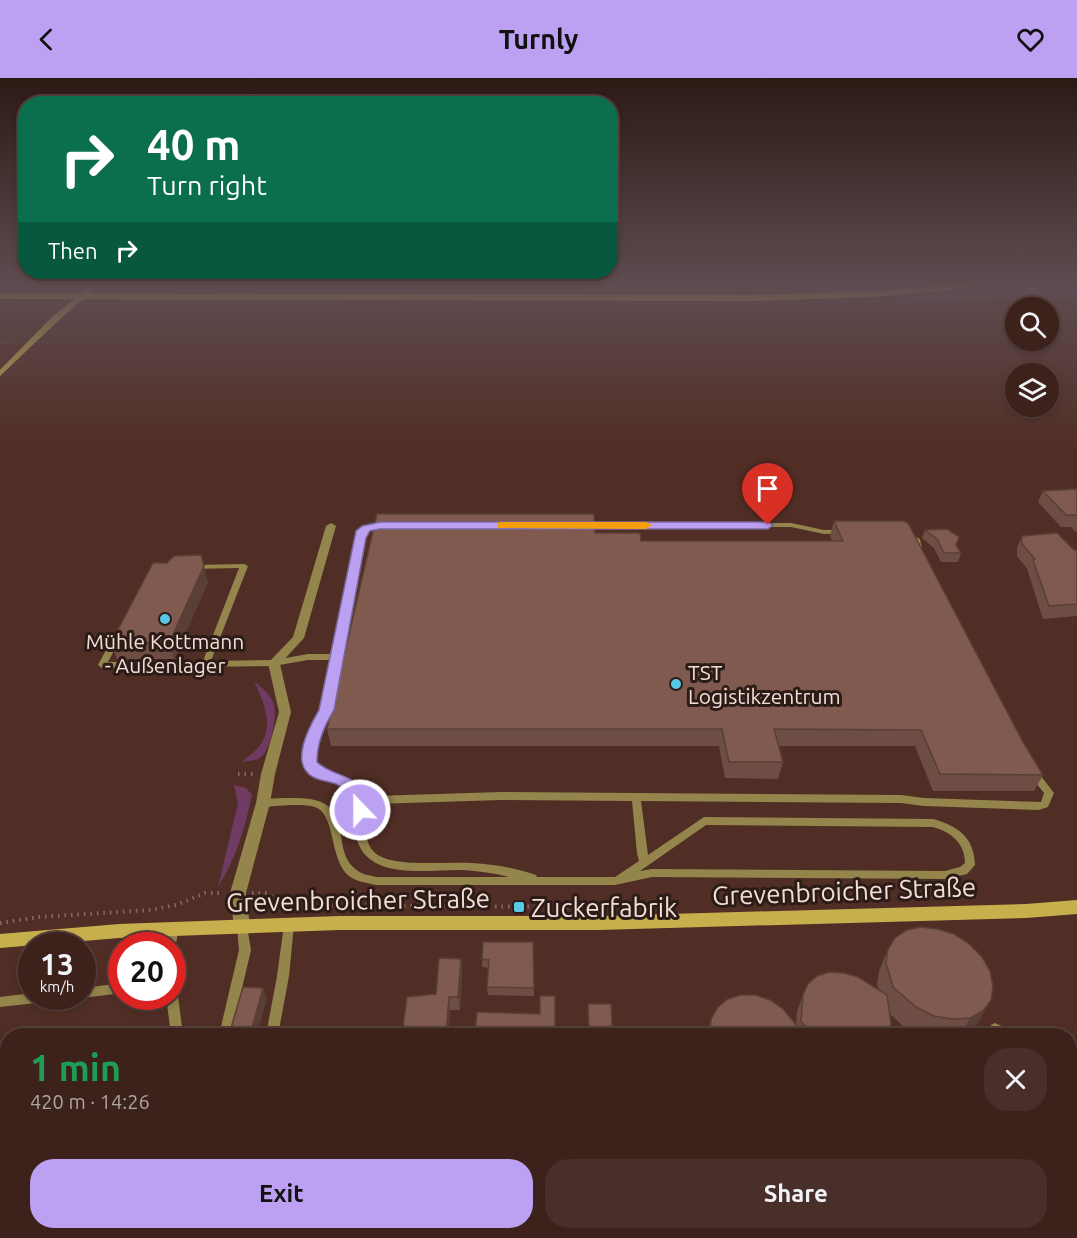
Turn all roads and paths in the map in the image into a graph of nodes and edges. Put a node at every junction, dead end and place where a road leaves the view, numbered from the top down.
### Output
1 (34, 340) edge
2 (0, 374) edge
3 (331, 526) dead end
4 (188, 567) edge
5 (123, 626) edge
6 (337, 657) junction
7 (274, 663) junction
8 (206, 664) junction
9 (363, 796) junction
10 (636, 797) junction
11 (263, 802) junction
12 (645, 862) junction
13 (621, 879) junction
14 (544, 881) junction
15 (238, 893) junction
16 (589, 907) dead end
17 (1077, 908) edge
18 (0, 923) edge
19 (288, 925) junction
20 (242, 927) junction
21 (186, 935) edge
22 (108, 938) edge
23 (0, 941) edge
24 (18, 1000) edge
25 (0, 1002) edge
26 (174, 1010) edge
27 (176, 1028) edge
28 (227, 1028) edge
29 (273, 1028) edge

1 - 2 street
3 - 7 street
4 - 8 lane
5 - 8 lane
6 - 7 lane
6 - 9 lane
6 - 10 lane
7 - 8 lane
7 - 11 street
9 - 10 lane
9 - 14 lane
10 - 12 lane
11 - 14 lane
11 - 15 street
12 - 13 lane
12 - 13 lane
13 - 14 lane
15 - 16 path
15 - 18 path
15 - 20 street
17 - 19 street, Grevenbroicher Straße
19 - 20 street, Grevenbroicher Straße
19 - 29 lane
20 - 21 street, Grevenbroicher Straße
20 - 28 lane
22 - 23 street, Grevenbroicher Straße
24 - 25 lane
26 - 27 lane

